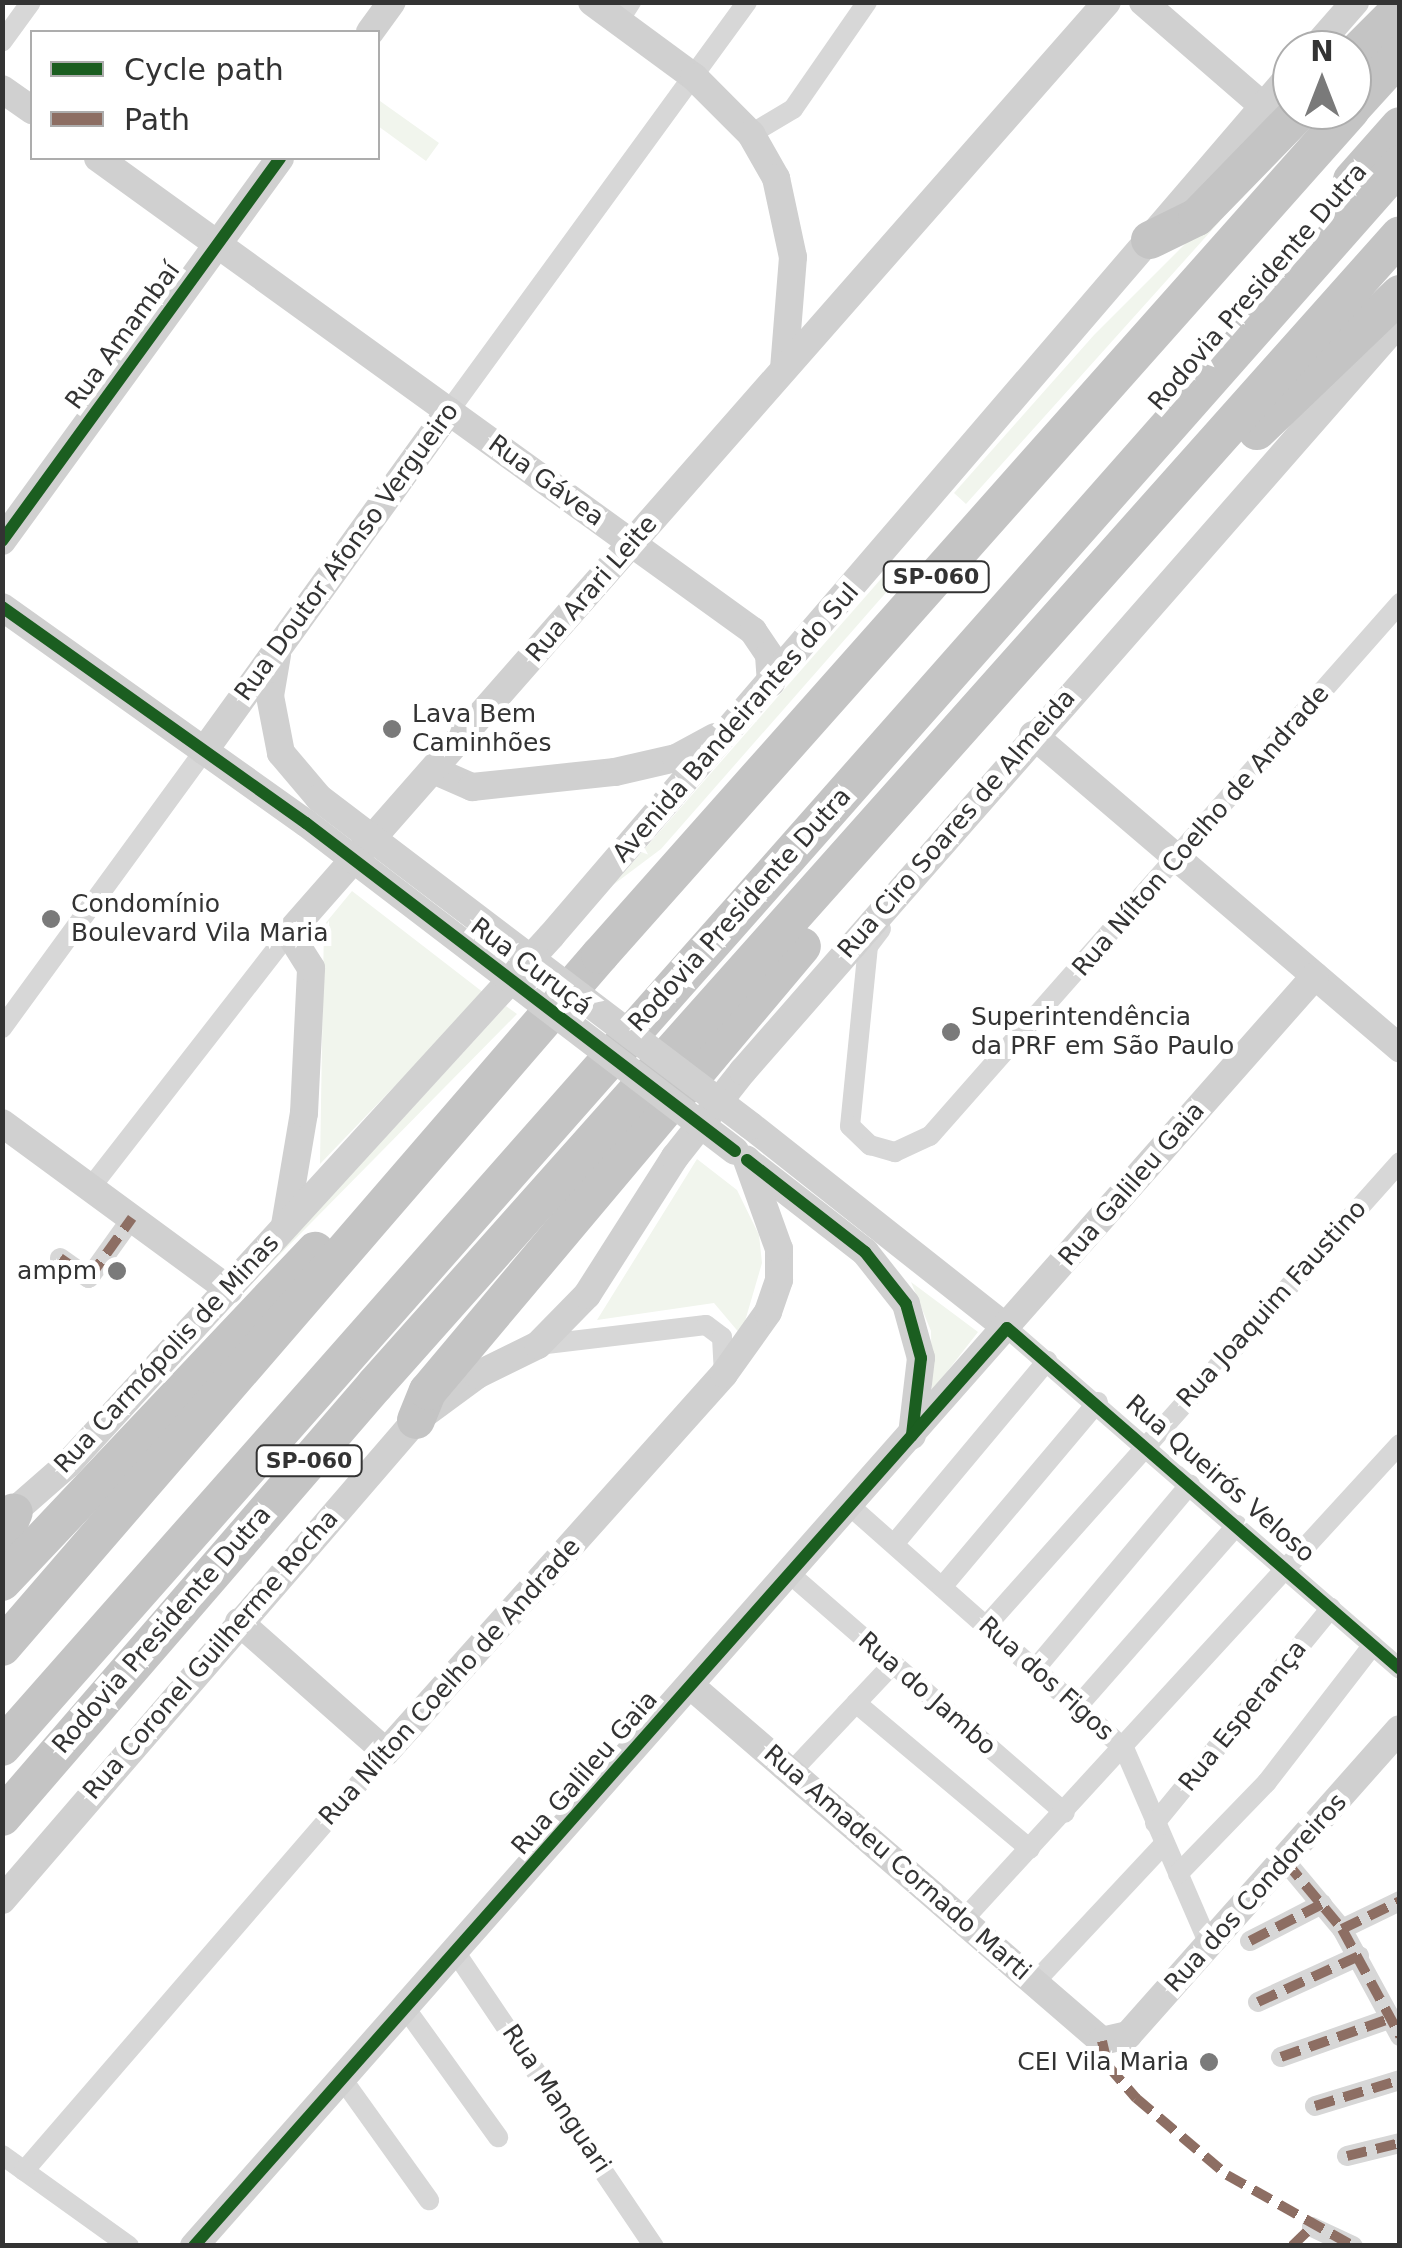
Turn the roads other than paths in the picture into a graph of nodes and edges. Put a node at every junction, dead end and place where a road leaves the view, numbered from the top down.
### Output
1 (31, 2) edge
2 (392, 2) edge
3 (592, 2) edge
4 (747, 2) edge
5 (867, 2) edge
6 (1107, 2) edge
7 (1143, 2) edge
8 (1355, 2) edge
9 (1400, 9) edge
10 (625, 12) edge
11 (371, 30) edge
12 (1330, 30) edge
13 (1372, 37) edge
14 (2, 42) edge
15 (1400, 55) edge
16 (694, 77) junction
17 (1372, 86) edge
18 (2, 88) edge
19 (1272, 100) edge
20 (30, 109) edge
21 (1272, 121) edge
22 (1400, 126) edge
23 (1332, 130) edge
24 (751, 134) junction
25 (101, 160) edge
26 (279, 160) edge
27 (1400, 164) edge
28 (1400, 235) edge
29 (1150, 240) joint
30 (218, 244) junction
31 (793, 286) junction
32 (1399, 316) edge
33 (821, 326) junction
34 (784, 368) junction
35 (449, 410) junction
36 (1189, 477) junction
37 (2, 540) edge
38 (631, 543) junction
39 (1400, 604) edge
40 (2, 607) edge
41 (278, 648) junction
42 (771, 683) junction
43 (738, 723) junction
44 (1033, 735) junction
45 (204, 751) junction
46 (433, 770) junction
47 (893, 805) junction
48 (1180, 858) junction
49 (881, 912) junction
50 (290, 933) junction
51 (1315, 976) junction
52 (2, 1028) edge
53 (522, 1045) junction
54 (1400, 1050) edge
55 (2, 1124) edge
56 (741, 1156) junction
57 (1400, 1162) edge
58 (91, 1187) junction
59 (132, 1218) junction
60 (285, 1226) junction
61 (60, 1258) dead end
62 (230, 1290) junction
63 (1007, 1328) junction
64 (538, 1345) junction
65 (1048, 1361) junction
66 (724, 1374) junction
67 (1098, 1402) junction
68 (416, 1420) junction
69 (912, 1436) junction
70 (1147, 1444) junction
71 (1400, 1444) edge
72 (1190, 1484) junction
73 (850, 1506) junction
74 (6, 1525) edge
75 (1237, 1525) junction
76 (894, 1544) junction
77 (1286, 1567) junction
78 (790, 1574) junction
79 (2, 1582) edge
80 (942, 1587) junction
81 (1331, 1608) junction
82 (239, 1622) junction
83 (986, 1626) junction
84 (1373, 1645) junction
85 (2, 1647) edge
86 (892, 1664) junction
87 (1036, 1669) junction
88 (1400, 1669) edge
89 (692, 1686) junction
90 (856, 1703) junction
91 (2, 1706) edge
92 (1078, 1706) junction
93 (1400, 1728) edge
94 (2, 1747) edge
95 (1124, 1748) junction
96 (386, 1752) junction
97 (792, 1772) junction
98 (1065, 1813) junction
99 (2, 1816) edge
100 (1155, 1823) junction
101 (1164, 1844) junction
102 (1030, 1849) junction
103 (1286, 1862) junction
104 (1178, 1874) junction
105 (2, 1900) edge
106 (1400, 1901) edge
107 (1322, 1904) junction
108 (962, 1920) junction
109 (1342, 1929) junction
110 (1250, 1941) dead end
111 (1210, 1946) junction
112 (456, 1953) junction
113 (1359, 1956) junction
114 (1034, 1982) junction
115 (1258, 2002) dead end
116 (406, 2009) junction
117 (1396, 2028) edge
118 (1102, 2041) joint
119 (1281, 2057) dead end
120 (343, 2080) junction
121 (1400, 2080) edge
122 (1315, 2106) dead end
123 (498, 2136) dead end
124 (1400, 2143) edge
125 (2, 2155) edge
126 (1347, 2156) dead end
127 (24, 2170) junction
128 (429, 2200) dead end
129 (1312, 2227) dead end
130 (130, 2246) edge
131 (194, 2246) edge
132 (654, 2246) edge
133 (1353, 2246) edge

1 - 14 street
2 - 11 main road
3 - 10 main road
4 - 16 street, Rua Doutor Afonso Vergueiro
5 - 24 street
6 - 33 main road, Rua Arari Leite
7 - 19 main road
8 - 12 main road
9 - 13 highway
10 - 16 main road
15 - 17 highway, Rodovia Presidente Dutra / SP-060
16 - 24 main road
16 - 35 street, Rua Doutor Afonso Vergueiro
18 - 20 main road
21 - 29 highway
22 - 91 highway, Rodovia Presidente Dutra / SP-060
23 - 53 highway, Rodovia Presidente Dutra / SP-060
24 - 31 main road
25 - 30 main road, Rua Gávea
26 - 30 main road, Rua Amambaí
27 - 94 highway, Rodovia Presidente Dutra / SP-060
28 - 36 highway, Rodovia Presidente Dutra / SP-060
29 - 42 main road, Avenida Bandeirantes do Sul
30 - 35 main road, Rua Gávea
30 - 37 main road, Rua Amambaí
31 - 33 main road
31 - 34 main road
32 - 36 highway
32 - 44 main road, Rua Ciro Soares de Almeida
33 - 34 main road, Rua Arari Leite
34 - 38 main road, Rua Arari Leite
35 - 38 main road, Rua Gávea
35 - 41 main road, Rua Doutor Afonso Vergueiro
36 - 47 highway, Rodovia Presidente Dutra / SP-060
38 - 42 main road, Rua Gávea
38 - 46 main road, Rua Arari Leite
39 - 48 street, Rua Nílton Coelho de Andrade
40 - 45 main road, Rua Curuçá
41 - 45 main road, Rua Doutor Afonso Vergueiro
41 - 63 main road, Rua Curuçá, bridge
42 - 43 main road, Avenida Bandeirantes do Sul
43 - 46 main road
43 - 60 main road, Avenida Bandeirantes do Sul
44 - 48 main road
44 - 49 main road, Rua Ciro Soares de Almeida
45 - 52 street, Rua Doutor Afonso Vergueiro
45 - 56 main road, Rua Curuçá, bridge
46 - 50 main road, Rua Arari Leite
47 - 68 highway
47 - 99 highway, Rodovia Presidente Dutra / SP-060
48 - 49 street, Rua Nílton Coelho de Andrade
48 - 51 main road
49 - 64 main road, Rua Ciro Soares de Almeida
50 - 58 street, Rua Arari Leite
50 - 60 main road, Rua Carmópolis de Minas
51 - 54 main road
51 - 63 main road, Rua Galileu Gaia
53 - 79 highway
53 - 85 highway, Rodovia Presidente Dutra / SP-060
55 - 58 main road
56 - 66 main road, Rua Nílton Coelho de Andrade
56 - 69 main road, Rua Curuçá
57 - 70 street, Rua Joaquim Faustino
58 - 59 main road
59 - 61 street
59 - 62 main road
60 - 62 main road, Rua Carmópolis de Minas
62 - 74 main road, Rua Carmópolis de Minas
63 - 65 street, Rua Queirós Veloso
63 - 69 main road, Rua Galileu Gaia
64 - 66 street, Rua Coronel Guilherme Rocha
64 - 68 main road, Rua Coronel Guilherme Rocha
65 - 67 street, Rua Queirós Veloso
65 - 76 street
66 - 96 main road, Rua Nílton Coelho de Andrade
67 - 70 street, Rua Queirós Veloso
67 - 80 street
68 - 82 main road, Rua Coronel Guilherme Rocha
69 - 73 main road, Rua Galileu Gaia
70 - 72 street, Rua Queirós Veloso
70 - 83 street, Rua Joaquim Faustino
71 - 77 street
72 - 75 street, Rua Queirós Veloso
72 - 87 street
73 - 76 street, Rua dos Figos
73 - 78 main road, Rua Galileu Gaia
75 - 77 street, Rua Queirós Veloso
75 - 92 street
76 - 80 street, Rua dos Figos
77 - 81 street, Rua Queirós Veloso
77 - 95 street
78 - 86 street, Rua do Jambo
78 - 89 main road, Rua Galileu Gaia
80 - 83 street, Rua dos Figos
81 - 84 street, Rua Queirós Veloso
81 - 100 street, Rua Esperança
82 - 96 main road
82 - 105 main road, Rua Coronel Guilherme Rocha
83 - 87 street, Rua dos Figos
84 - 88 street, Rua Queirós Veloso
84 - 104 street
86 - 90 street
86 - 98 street, Rua do Jambo
87 - 92 street, Rua dos Figos
89 - 97 main road, Rua Amadeu Cornado Marti
89 - 112 main road, Rua Galileu Gaia
90 - 97 street
90 - 102 street
92 - 95 street, Rua dos Figos
93 - 103 main road, Rua dos Condoreiros
95 - 98 street
95 - 100 street, Rua dos Figos
96 - 127 street, Rua Nílton Coelho de Andrade
97 - 108 main road, Rua Amadeu Cornado Marti
98 - 102 street
100 - 101 street, Rua dos Figos
101 - 104 street, Rua dos Figos
101 - 114 street
102 - 108 street
103 - 107 street
103 - 111 main road, Rua dos Condoreiros
104 - 111 street, Rua dos Figos
106 - 109 street
107 - 109 street
107 - 110 street
108 - 114 main road, Rua Amadeu Cornado Marti
109 - 113 street
111 - 118 main road, Rua dos Condoreiros
112 - 116 main road, Rua Galileu Gaia
112 - 132 street, Rua Manguari
113 - 115 street
113 - 117 street
114 - 118 main road, Rua Amadeu Cornado Marti
116 - 120 main road, Rua Galileu Gaia
116 - 123 street
117 - 119 street
120 - 128 street
120 - 131 main road, Rua Galileu Gaia
121 - 122 street
124 - 126 street
125 - 127 street
127 - 130 street
129 - 133 street

